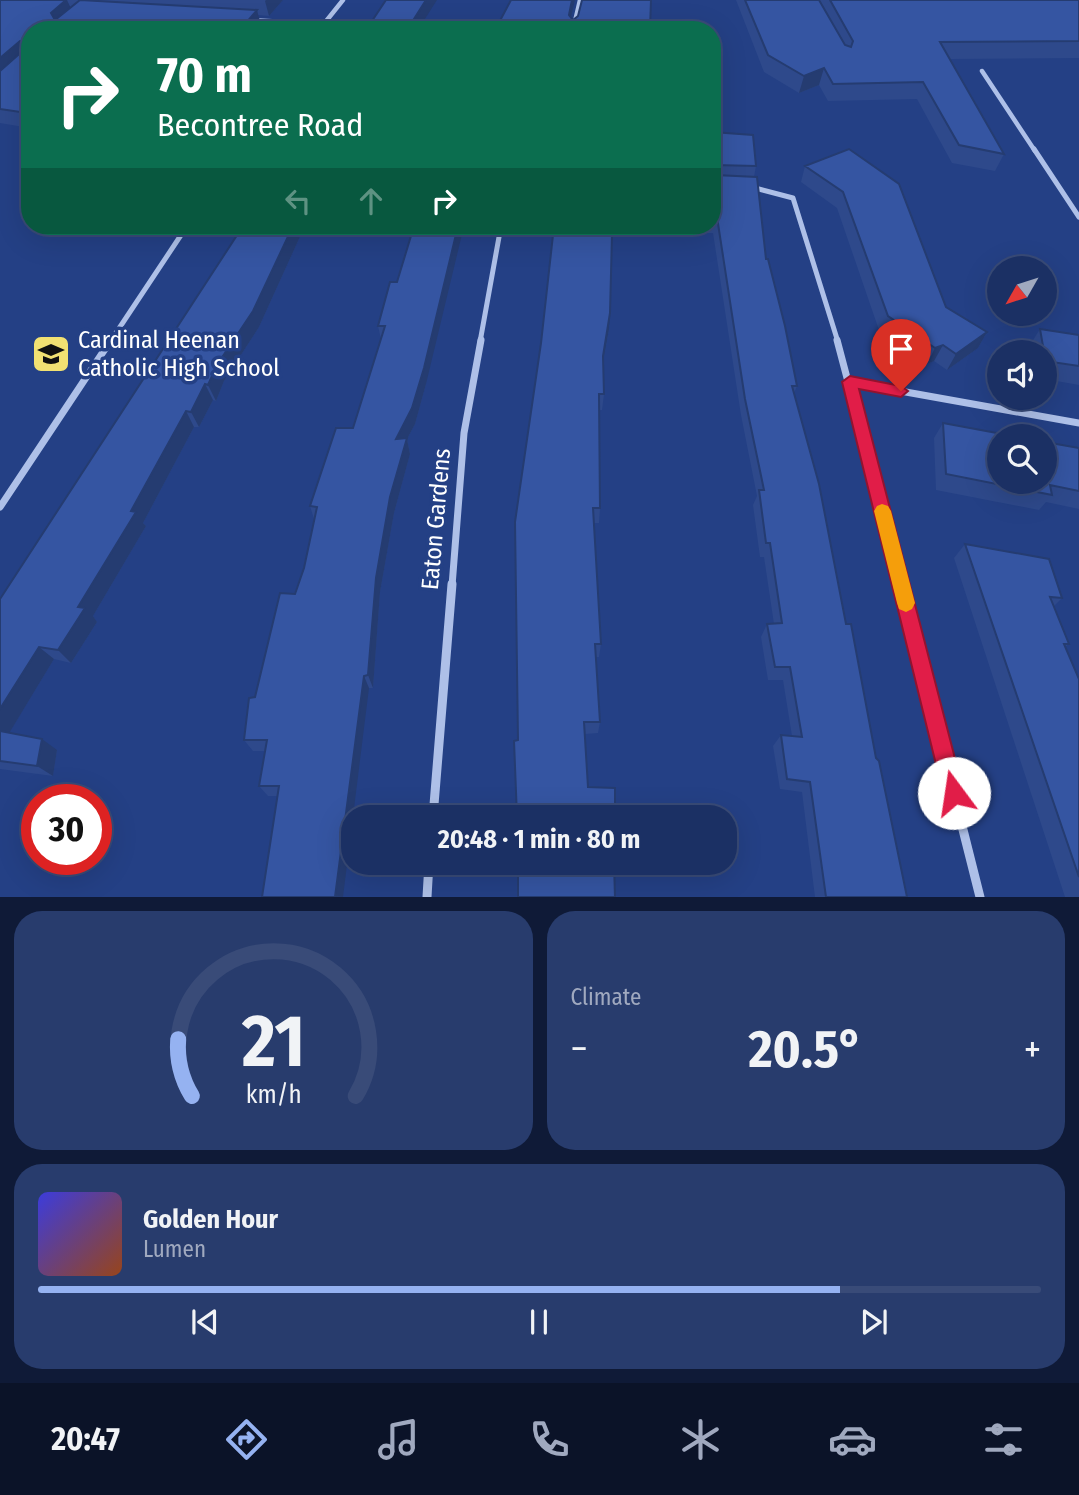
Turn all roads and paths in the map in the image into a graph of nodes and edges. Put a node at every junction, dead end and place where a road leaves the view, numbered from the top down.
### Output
1 (343, 0) edge
2 (580, 0) edge
3 (241, 19) edge
4 (274, 21) edge
5 (326, 21) edge
6 (575, 21) edge
7 (982, 71) dead end
8 (739, 187) edge
9 (1079, 217) edge
10 (181, 235) edge
11 (498, 235) edge
12 (850, 382) junction
13 (1079, 424) edge
14 (0, 507) edge
15 (434, 805) edge
16 (428, 875) edge
17 (427, 897) edge
18 (980, 897) edge

1 - 5 street
2 - 6 street
3 - 4 street
7 - 9 street
8 - 12 street
10 - 14 street
11 - 15 street, Eaton Gardens
12 - 13 street
12 - 18 street
16 - 17 street

